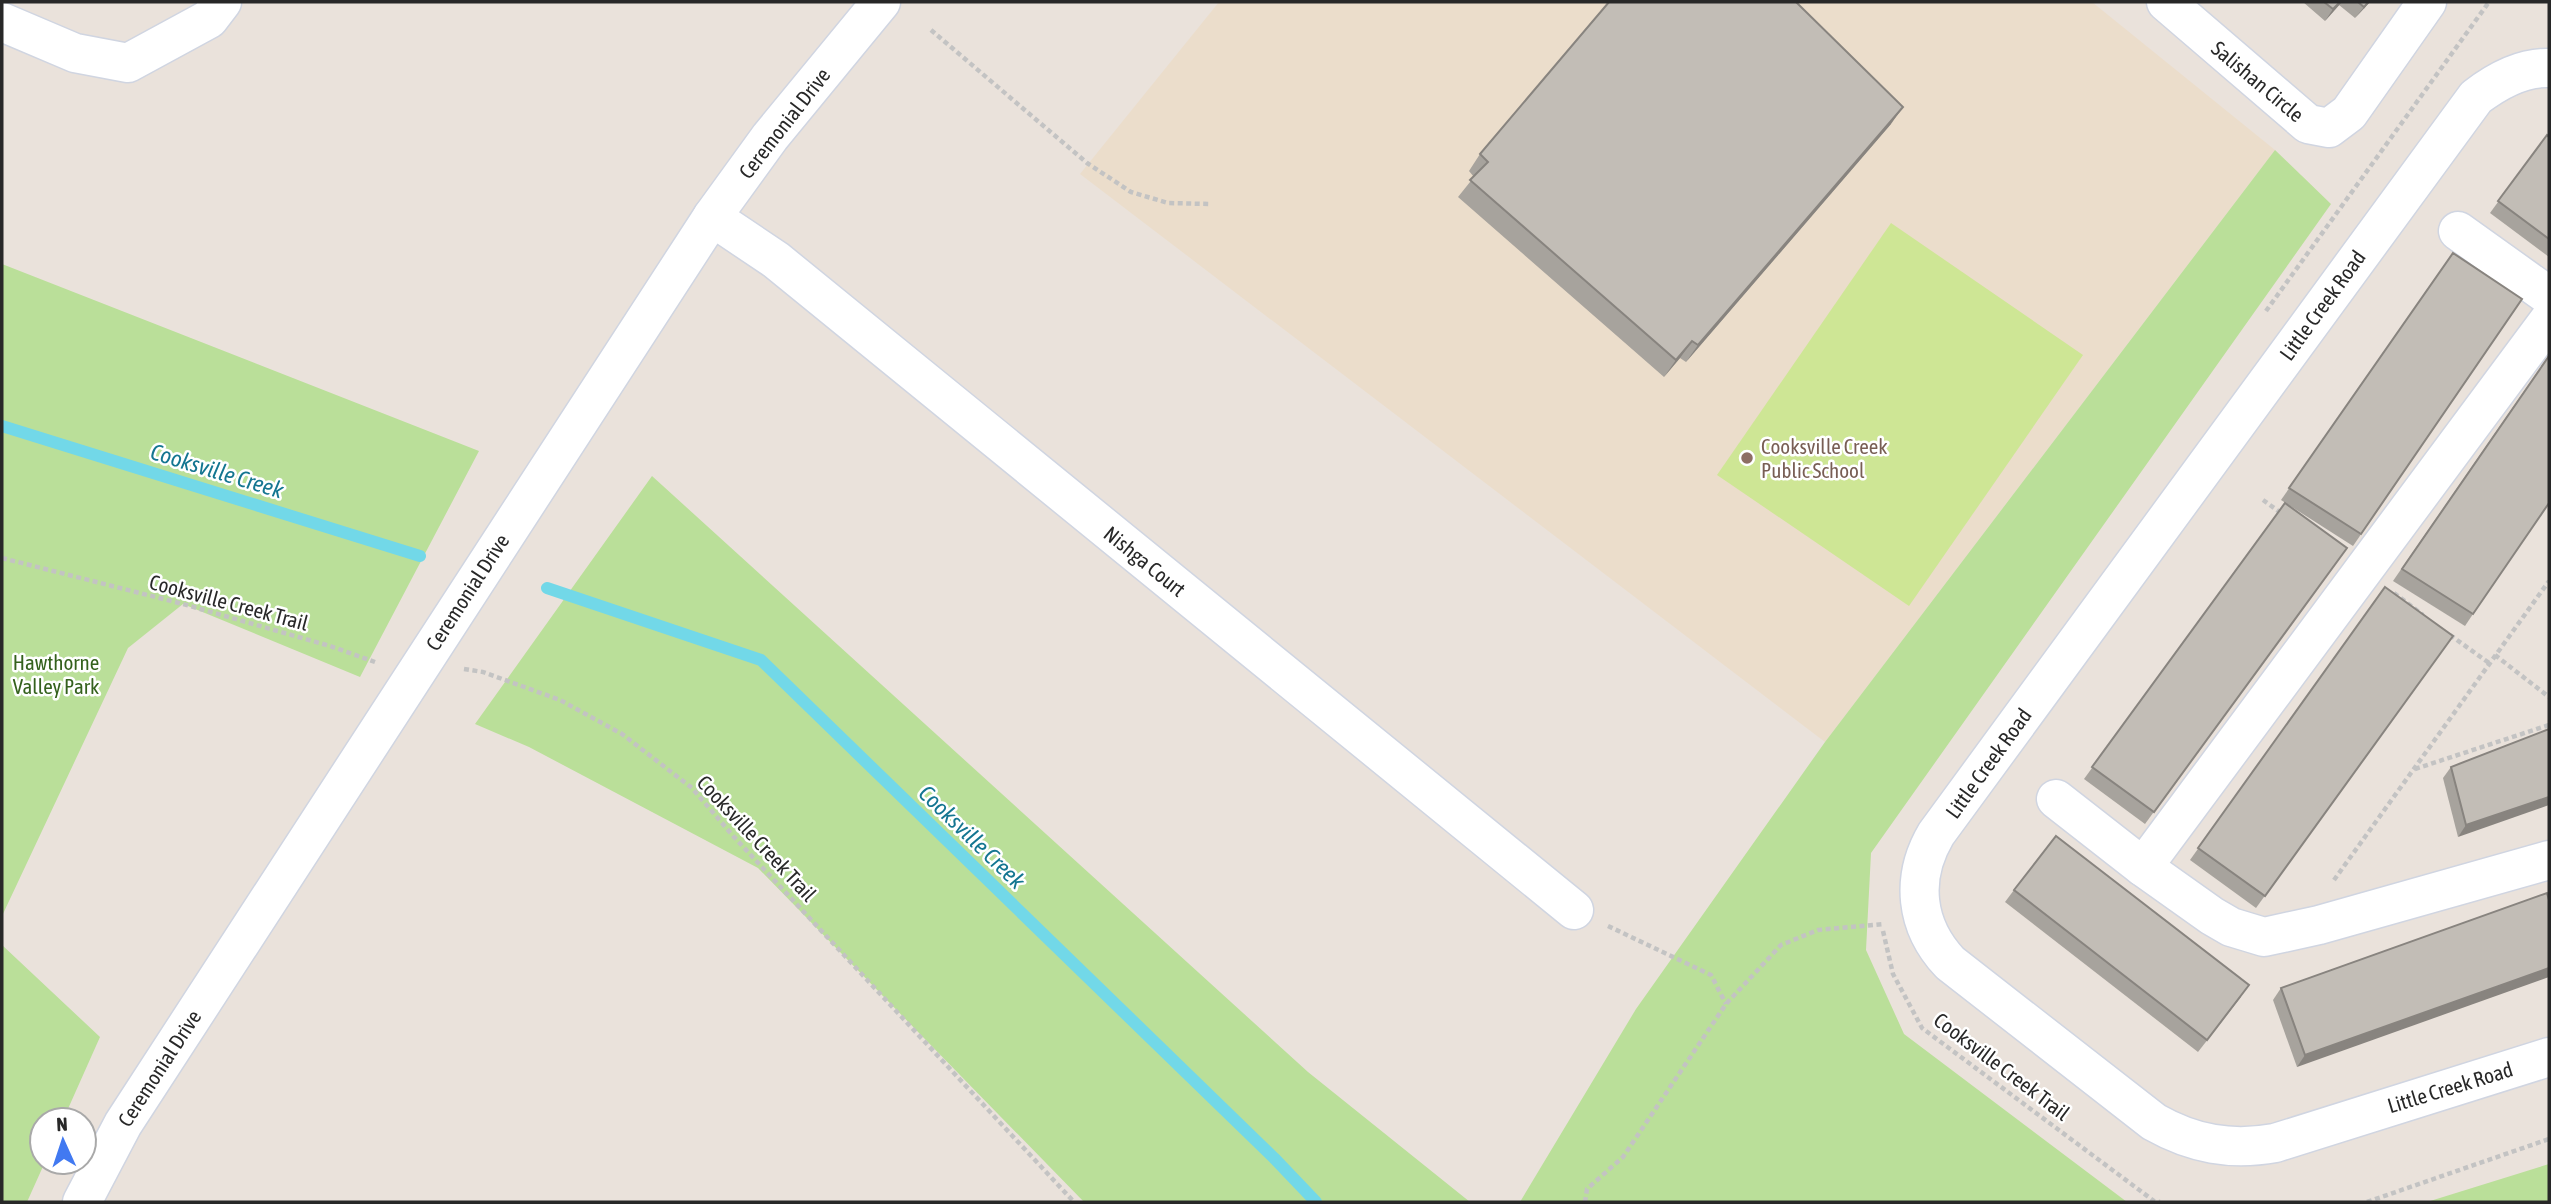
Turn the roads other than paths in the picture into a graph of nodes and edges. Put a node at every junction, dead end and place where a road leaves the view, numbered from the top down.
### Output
1 (222, 2) edge
2 (881, 2) edge
3 (2166, 2) edge
4 (2427, 2) edge
5 (2, 22) edge
6 (2547, 68) edge
7 (712, 217) junction
8 (2458, 231) dead end
9 (2549, 296) edge
10 (2549, 320) edge
11 (2056, 799) dead end
12 (2549, 860) edge
13 (2143, 867) junction
14 (1574, 910) road end
15 (2549, 1057) edge
16 (82, 1202) edge

1 - 5 street
2 - 7 street, Ceremonial Drive
3 - 4 street, Salishan Circle
6 - 15 street, Little Creek Road
7 - 14 street, Nishga Court
7 - 16 street, Ceremonial Drive
8 - 9 street
10 - 13 street
11 - 13 street
12 - 13 street

